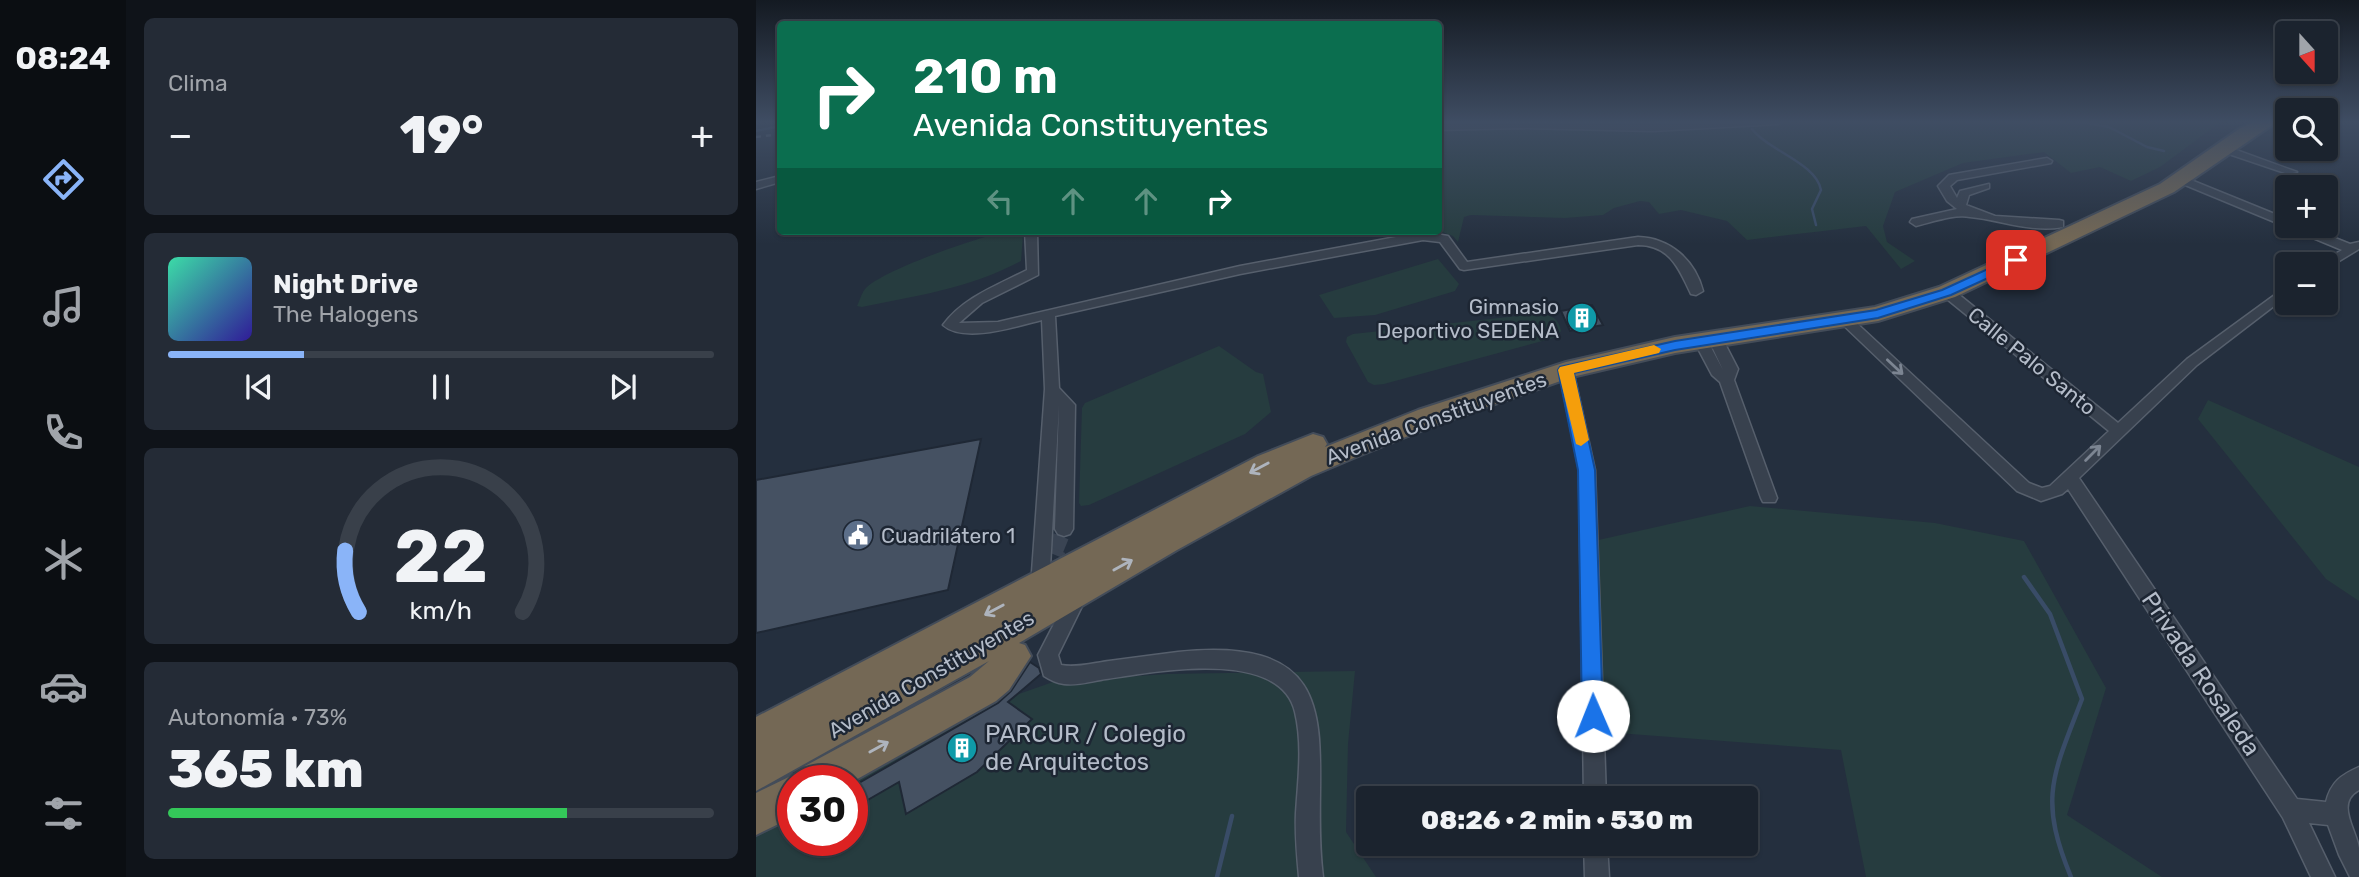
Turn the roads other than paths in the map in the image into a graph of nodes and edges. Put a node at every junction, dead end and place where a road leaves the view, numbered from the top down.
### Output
1 (2042, 162) edge
2 (2181, 162) edge
3 (2206, 162) edge
4 (2262, 162) edge
5 (2292, 172) dead end
6 (777, 180) edge
7 (2182, 180) junction
8 (756, 186) edge
9 (1985, 186) dead end
10 (777, 191) edge
11 (756, 196) edge
12 (1960, 206) junction
13 (1974, 213) junction
14 (2275, 218) edge
15 (1916, 222) dead end
16 (2020, 230) junction
17 (1031, 235) edge
18 (2331, 238) edge
19 (2355, 246) edge
20 (2338, 257) edge
21 (1696, 291) dead end
22 (1947, 292) junction
23 (2275, 299) edge
24 (1048, 314) junction
25 (1845, 320) junction
26 (1708, 340) junction
27 (1566, 370) junction
28 (1052, 389) junction
29 (2118, 430) junction
30 (2069, 477) junction
31 (1769, 498) dead end
32 (1065, 529) tunnel mouth
33 (1040, 586) junction
34 (1083, 587) junction
35 (1013, 656) dead end
36 (798, 701) dead end
37 (756, 723) edge
38 (756, 737) edge
39 (814, 763) edge
40 (756, 772) edge
41 (2359, 778) edge
42 (756, 785) edge
43 (1595, 786) edge
44 (777, 804) edge
45 (2291, 810) junction
46 (2336, 814) junction
47 (756, 816) edge
48 (1596, 856) edge
49 (2359, 869) edge
50 (1311, 877) edge
51 (1597, 877) edge
52 (2322, 877) edge

1 - 12 street
2 - 16 highway, Avenida Constituyentes
3 - 7 highway, Avenida Constituyentes
4 - 5 street
6 - 8 street
7 - 14 street
7 - 22 highway, Avenida Constituyentes
9 - 12 street
10 - 11 street
12 - 13 street
13 - 15 street
13 - 16 street
16 -> 33 highway, Avenida Constituyentes
17 - 24 street
18 - 19 street
19 - 20 street
21 - 24 street
22 - 25 highway, Avenida Constituyentes
22 - 29 street, Calle Palo Santo
23 - 29 street
24 - 28 street
25 - 26 highway, Avenida Constituyentes
25 -> 30 street
26 - 27 highway, Avenida Constituyentes
26 - 31 street
34 -> 27 highway, Avenida Constituyentes
27 - 43 street
28 - 32 street
28 - 33 street
30 -> 29 street
30 - 45 street, Privada Rosaleda
33 -> 38 highway, Avenida Constituyentes
34 - 39 highway, Avenida Constituyentes
34 - 50 street
39 -> 35 highway
36 - 37 highway
39 - 40 highway, Avenida Constituyentes
39 - 42 highway
41 - 46 street
44 - 47 highway
45 - 46 street
45 - 52 street, Privada Rosaleda
46 - 49 street
48 - 51 street

